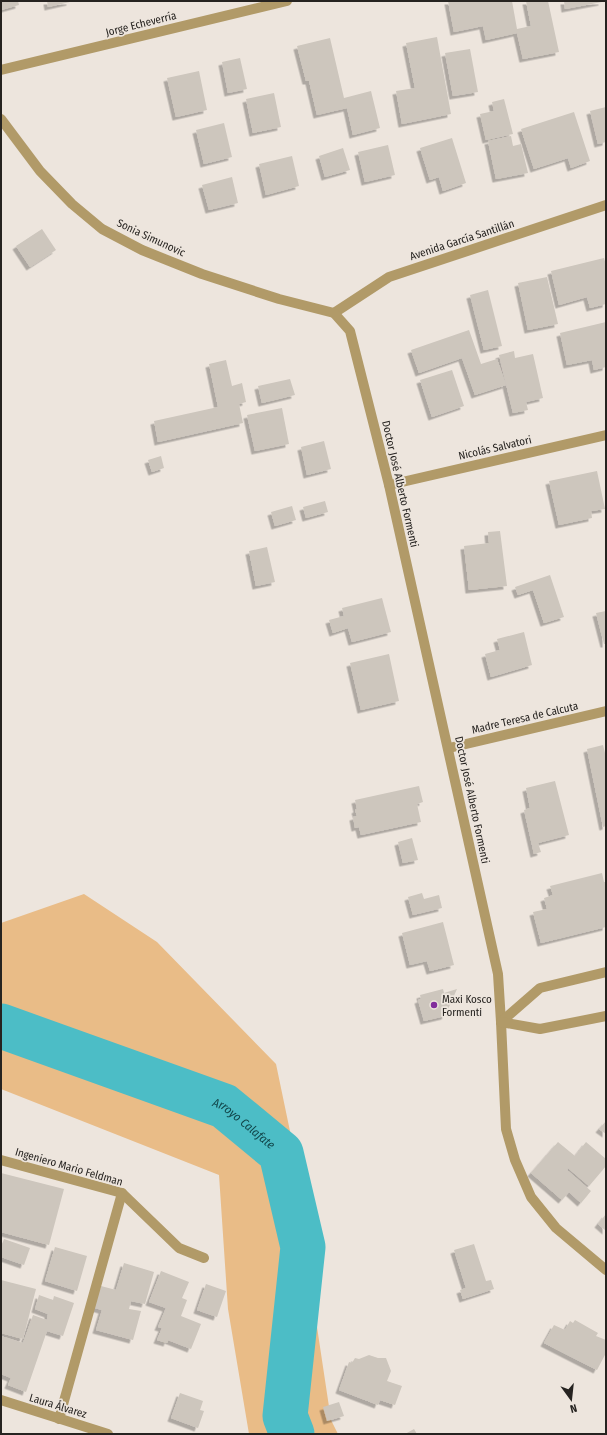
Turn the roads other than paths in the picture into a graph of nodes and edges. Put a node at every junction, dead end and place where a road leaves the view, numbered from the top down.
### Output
1 (287, 1) edge
2 (1, 70) edge
3 (1, 120) edge
4 (606, 205) edge
5 (334, 313) junction
6 (606, 435) edge
7 (389, 485) junction
8 (606, 711) edge
9 (448, 748) junction
10 (606, 972) edge
11 (606, 1016) edge
12 (502, 1022) junction
13 (1, 1160) edge
14 (122, 1193) junction
15 (204, 1258) dead end
16 (606, 1270) edge
17 (1, 1400) edge
18 (59, 1419) junction
19 (108, 1434) edge

1 - 2 street, Jorge Echeverría
3 - 5 street, Sonia Simunovic
4 - 5 street, Avenida García Santillán
5 - 7 street, Doctor José Alberto Formenti
6 - 7 street, Nicolás Salvatori
7 - 9 street, Doctor José Alberto Formenti
8 - 9 street, Madre Teresa de Calcuta
9 - 12 street, Doctor José Alberto Formenti
10 - 12 street
11 - 12 street
12 - 16 street, Doctor José Alberto Formenti
13 - 14 street, Ingeniero Mario Feldman
14 - 15 street, Ingeniero Mario Feldman
14 - 18 street
17 - 18 street, Laura Álvarez
18 - 19 street, Laura Álvarez

